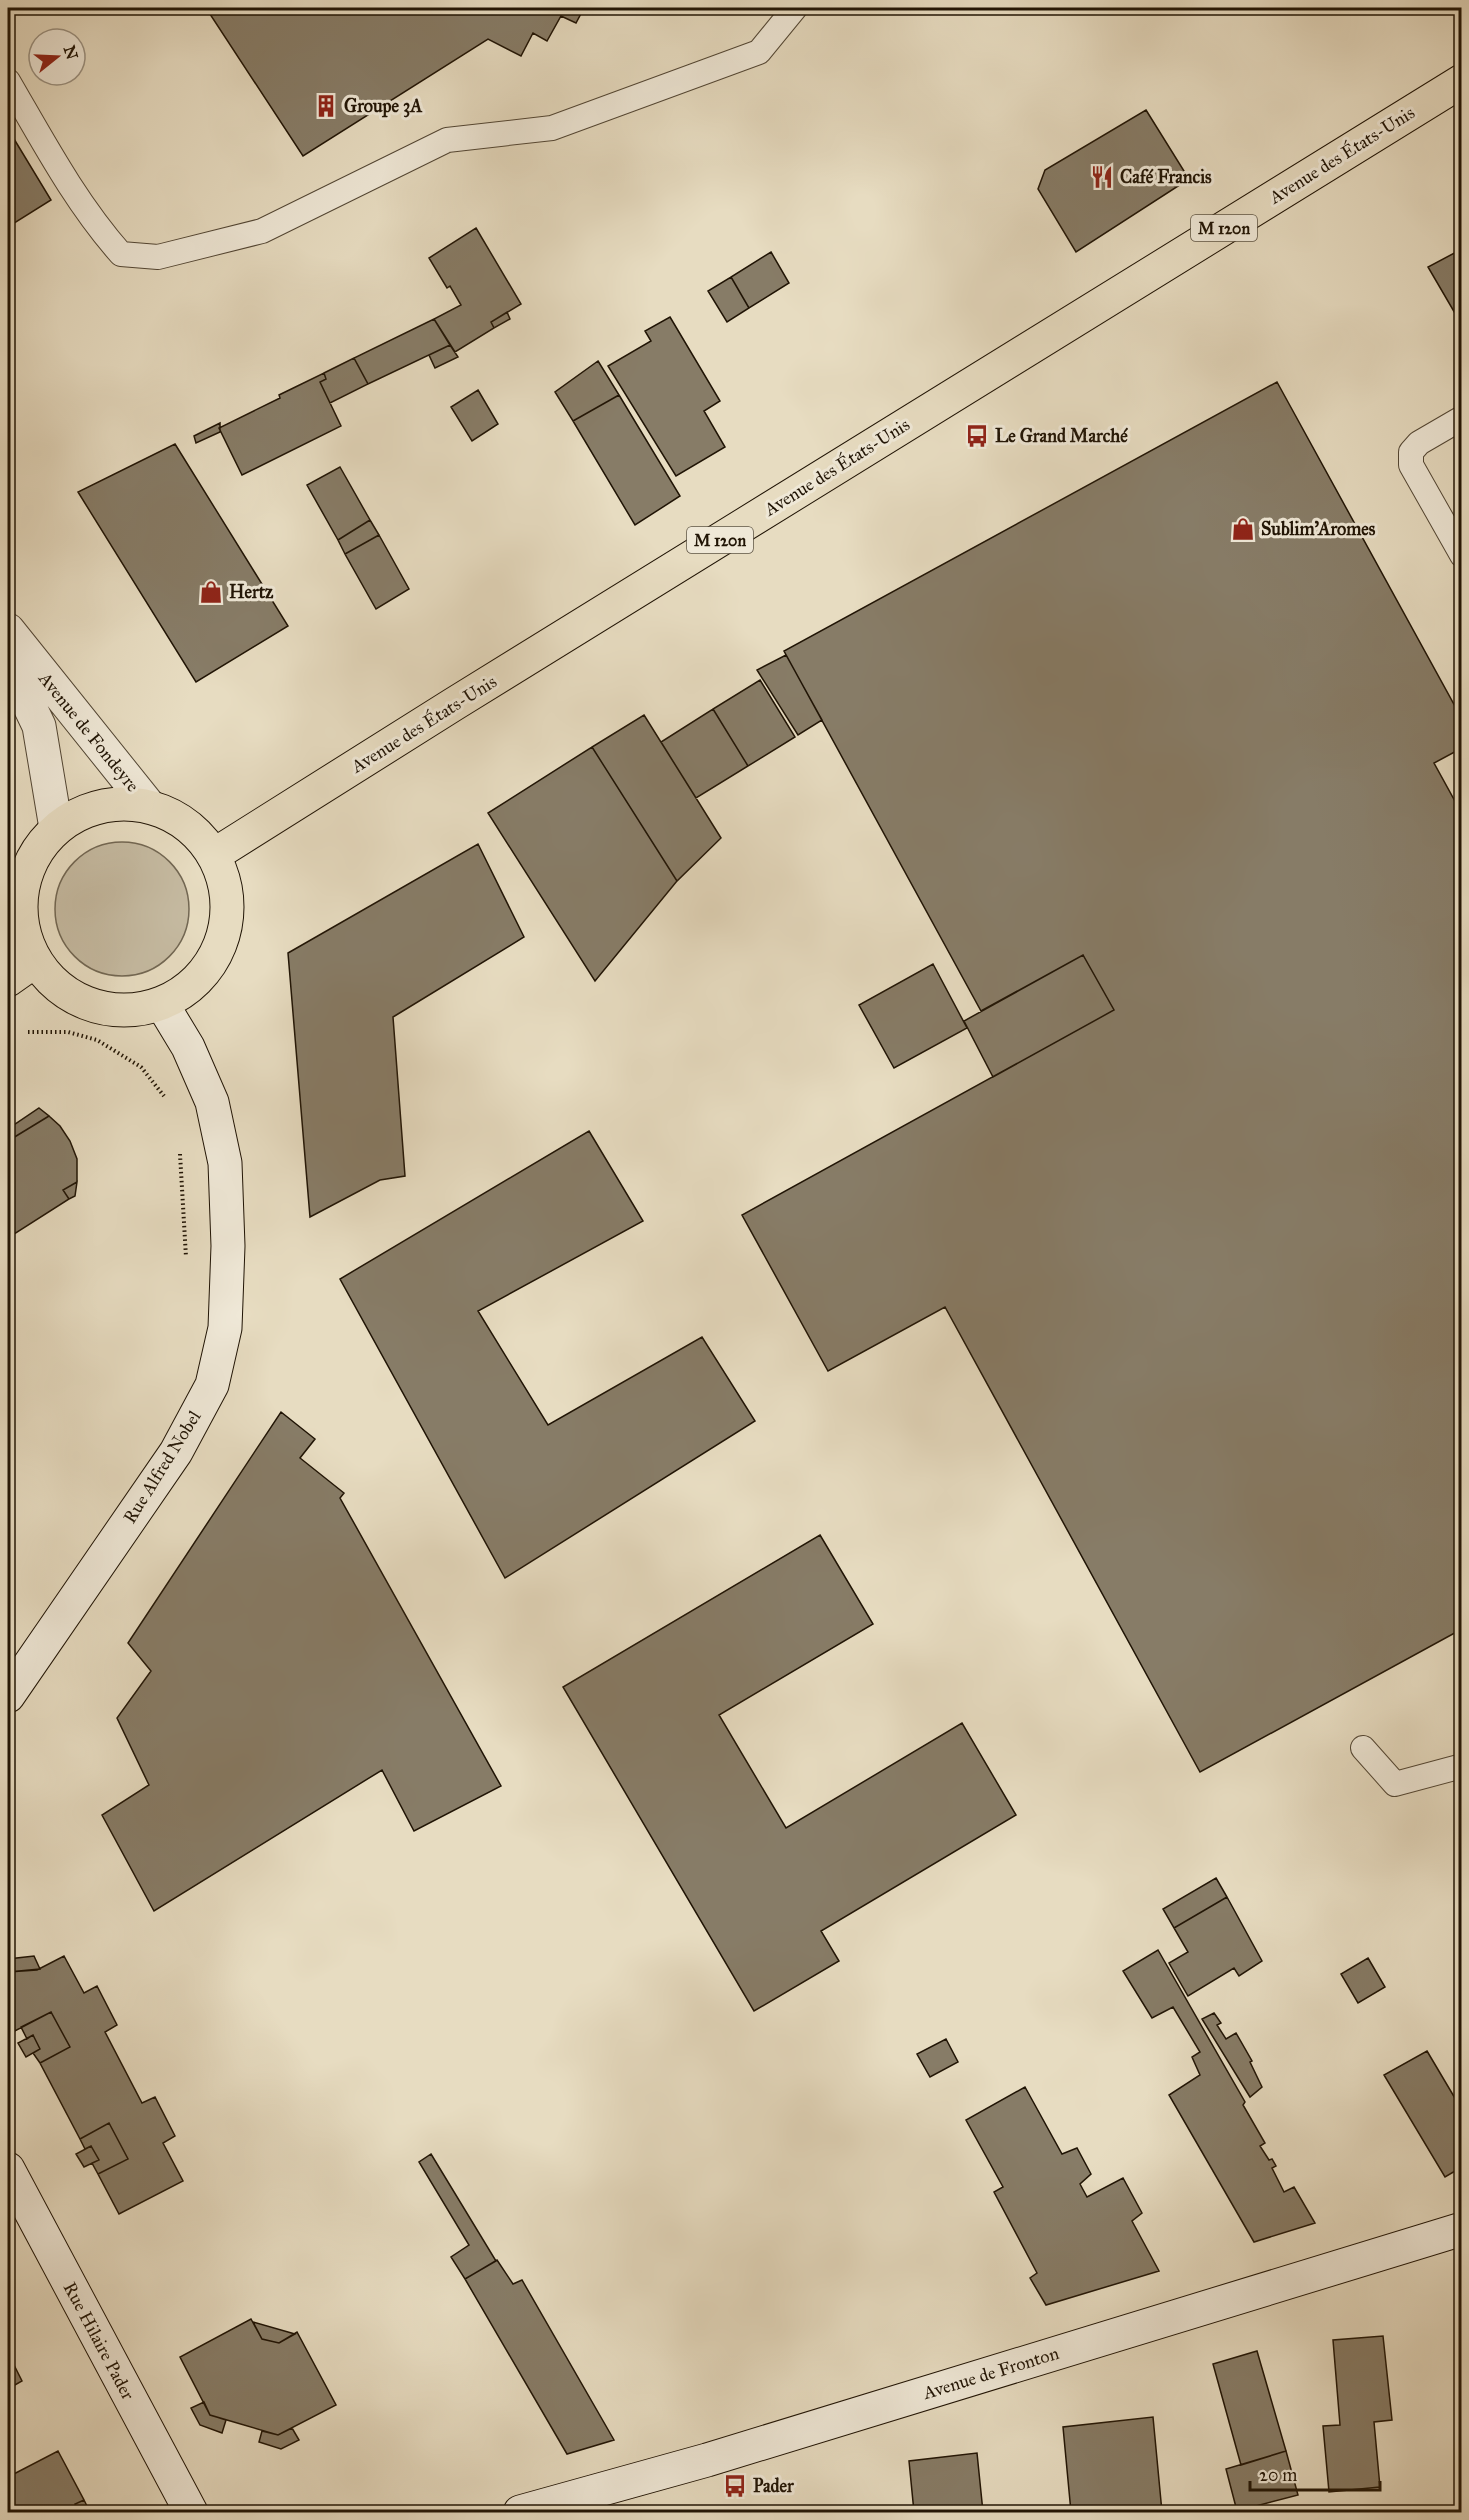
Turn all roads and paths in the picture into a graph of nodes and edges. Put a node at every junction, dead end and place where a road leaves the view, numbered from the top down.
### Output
1 (795, 8) edge
2 (8, 81) edge
3 (1461, 81) edge
4 (1461, 418) edge
5 (1459, 543) edge
6 (8, 630) edge
7 (8, 661) edge
8 (149, 806) junction
9 (56, 828) junction
10 (214, 855) junction
11 (35, 961) junction
12 (8, 980) edge
13 (162, 1004) junction
14 (28, 1032) dead end
15 (169, 1106) dead end
16 (180, 1149) dead end
17 (186, 1259) dead end
18 (8, 1696) edge
19 (1363, 1748) dead end
20 (1461, 1766) edge
21 (8, 2169) edge
22 (1461, 2229) edge
23 (190, 2512) edge
24 (519, 2512) edge

1 - 2 lane
3 - 10 main road, Avenue des États-Unis / M 120n
4 - 5 lane
6 - 8 street, Avenue de Fondeyre
7 - 9 street, Avenue de Fondeyre
8 - 9 main road
8 - 10 main road
9 - 11 main road
10 - 13 main road
11 - 12 main road
11 - 13 main road
13 - 18 street, Rue Alfred Nobel
14 - 15 path
16 - 17 path
19 - 20 lane
21 - 23 street, Rue Hilaire Pader
22 - 24 street, Avenue de Fronton

